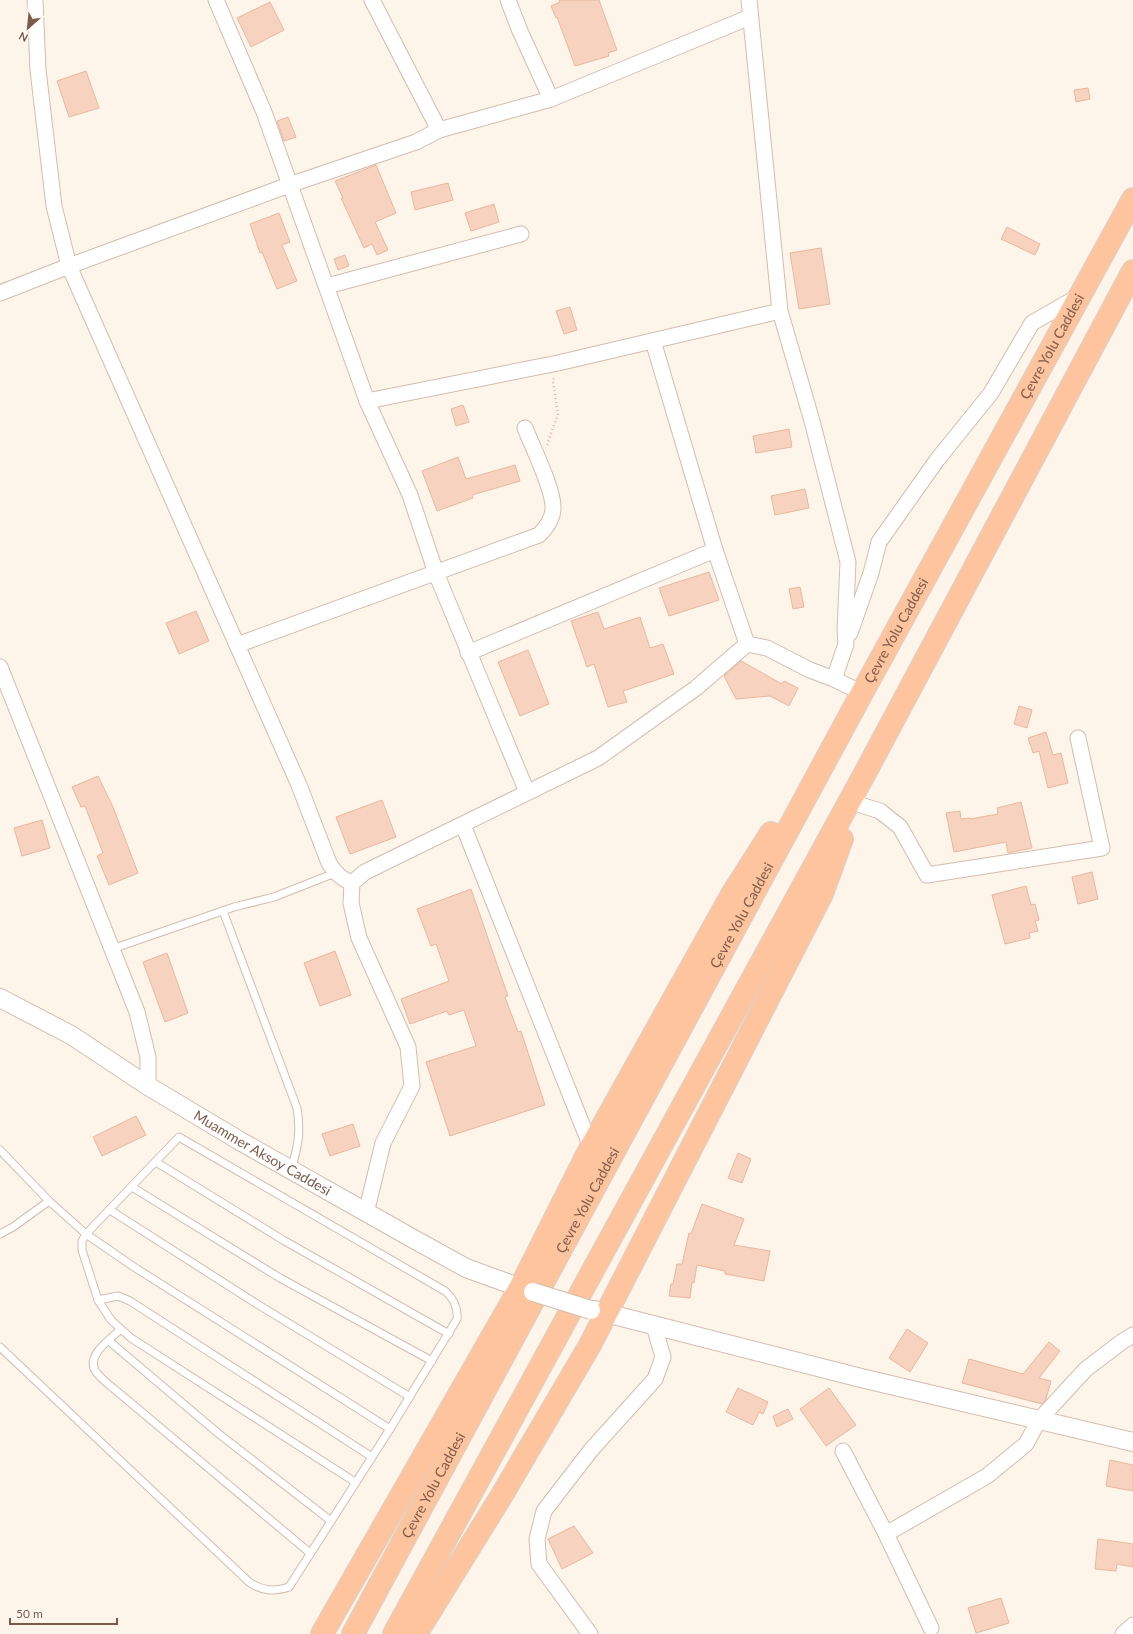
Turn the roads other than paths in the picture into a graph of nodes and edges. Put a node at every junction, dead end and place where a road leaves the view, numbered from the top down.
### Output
1 (35, 0) edge
2 (216, 0) edge
3 (372, 0) edge
4 (508, 0) edge
5 (749, 0) edge
6 (750, 17) junction
7 (551, 99) junction
8 (439, 130) junction
9 (289, 185) junction
10 (1133, 199) edge
11 (521, 234) dead end
12 (69, 266) junction
13 (1133, 271) edge
14 (327, 286) junction
15 (0, 293) edge
16 (1082, 294) junction
17 (780, 312) junction
18 (653, 341) junction
19 (367, 401) junction
20 (525, 428) dead end
21 (715, 550) junction
22 (436, 574) junction
23 (747, 644) junction
24 (846, 644) junction
25 (237, 645) junction
26 (468, 653) junction
27 (0, 667) edge
28 (834, 680) junction
29 (862, 692) junction
30 (1078, 738) dead end
31 (864, 775) junction
32 (527, 792) junction
33 (854, 803) junction
34 (463, 825) junction
35 (335, 873) junction
36 (352, 884) junction
37 (223, 911) junction
38 (112, 949) junction
39 (0, 998) edge
40 (148, 1086) junction
41 (591, 1147) junction
42 (0, 1150) edge
43 (156, 1162) junction
44 (291, 1170) junction
45 (132, 1187) junction
46 (49, 1201) junction
47 (110, 1210) junction
48 (366, 1213) junction
49 (0, 1234) edge
50 (86, 1234) junction
51 (527, 1290) junction
52 (98, 1300) junction
53 (598, 1312) junction
54 (654, 1326) junction
55 (120, 1330) junction
56 (449, 1334) junction
57 (1133, 1335) edge
58 (109, 1341) junction
59 (0, 1347) edge
60 (432, 1361) junction
61 (410, 1397) junction
62 (1039, 1420) junction
63 (390, 1429) junction
64 (1133, 1442) edge
65 (843, 1451) dead end
66 (372, 1457) junction
67 (356, 1482) junction
68 (331, 1521) junction
69 (886, 1534) junction
70 (310, 1553) junction
71 (1133, 1625) edge
72 (931, 1628) dead end
73 (322, 1634) edge
74 (353, 1634) edge
75 (394, 1634) edge
76 (416, 1634) edge
77 (590, 1634) edge
78 (1123, 1634) edge

1 - 12 street
2 - 9 street
3 - 8 street
4 - 7 street
5 - 6 street
6 - 7 street
6 - 17 street
7 - 8 street
8 - 9 street
9 - 12 street
9 - 14 street
10 - 16 highway, Çevre Yolu Caddesi
11 - 14 street
12 - 15 street
12 - 25 street
13 - 31 highway
14 - 19 street
16 - 24 street
16 - 29 highway, Çevre Yolu Caddesi
17 - 18 street
17 - 24 street
18 - 19 street
18 - 21 street
19 - 22 street
20 - 22 street
21 - 23 street
21 - 26 street
22 - 25 street
22 - 26 street
23 - 28 street
23 - 32 street
24 - 28 street
25 - 35 street
26 - 32 street
27 - 38 street
28 - 29 street
29 - 41 highway
29 - 74 highway, Çevre Yolu Caddesi
30 - 33 street
31 - 33 highway
31 - 75 highway
32 - 34 street
33 - 53 highway
34 - 36 street
34 - 41 street
35 - 36 street
35 - 37 lane
36 - 48 street
37 - 38 lane
37 - 44 lane
38 - 40 street
39 - 40 street, Muammer Aksoy Caddesi
40 - 44 street, Muammer Aksoy Caddesi
41 - 51 highway
42 - 46 lane
43 - 45 lane
43 - 56 lane
43 - 56 lane
44 - 48 street, Muammer Aksoy Caddesi
45 - 47 lane
45 - 60 lane
46 - 49 lane
46 - 50 lane
47 - 50 lane
47 - 61 lane
48 - 51 street, Muammer Aksoy Caddesi
50 - 52 lane
50 - 63 lane
51 - 53 street, Muammer Aksoy Caddesi, bridge
51 - 73 highway
52 - 55 lane
52 - 66 lane
53 - 54 street, Muammer Aksoy Caddesi
53 - 76 highway
54 - 62 street, Muammer Aksoy Caddesi
54 - 77 street
55 - 58 lane
55 - 67 lane
56 - 60 lane
57 - 62 street
58 - 68 lane
58 - 70 lane
59 - 70 lane
60 - 61 lane
61 - 63 lane
62 - 64 street, Muammer Aksoy Caddesi
62 - 69 street
63 - 66 lane
65 - 69 street
66 - 67 lane
67 - 68 lane
68 - 70 lane
69 - 72 street
71 - 78 street

